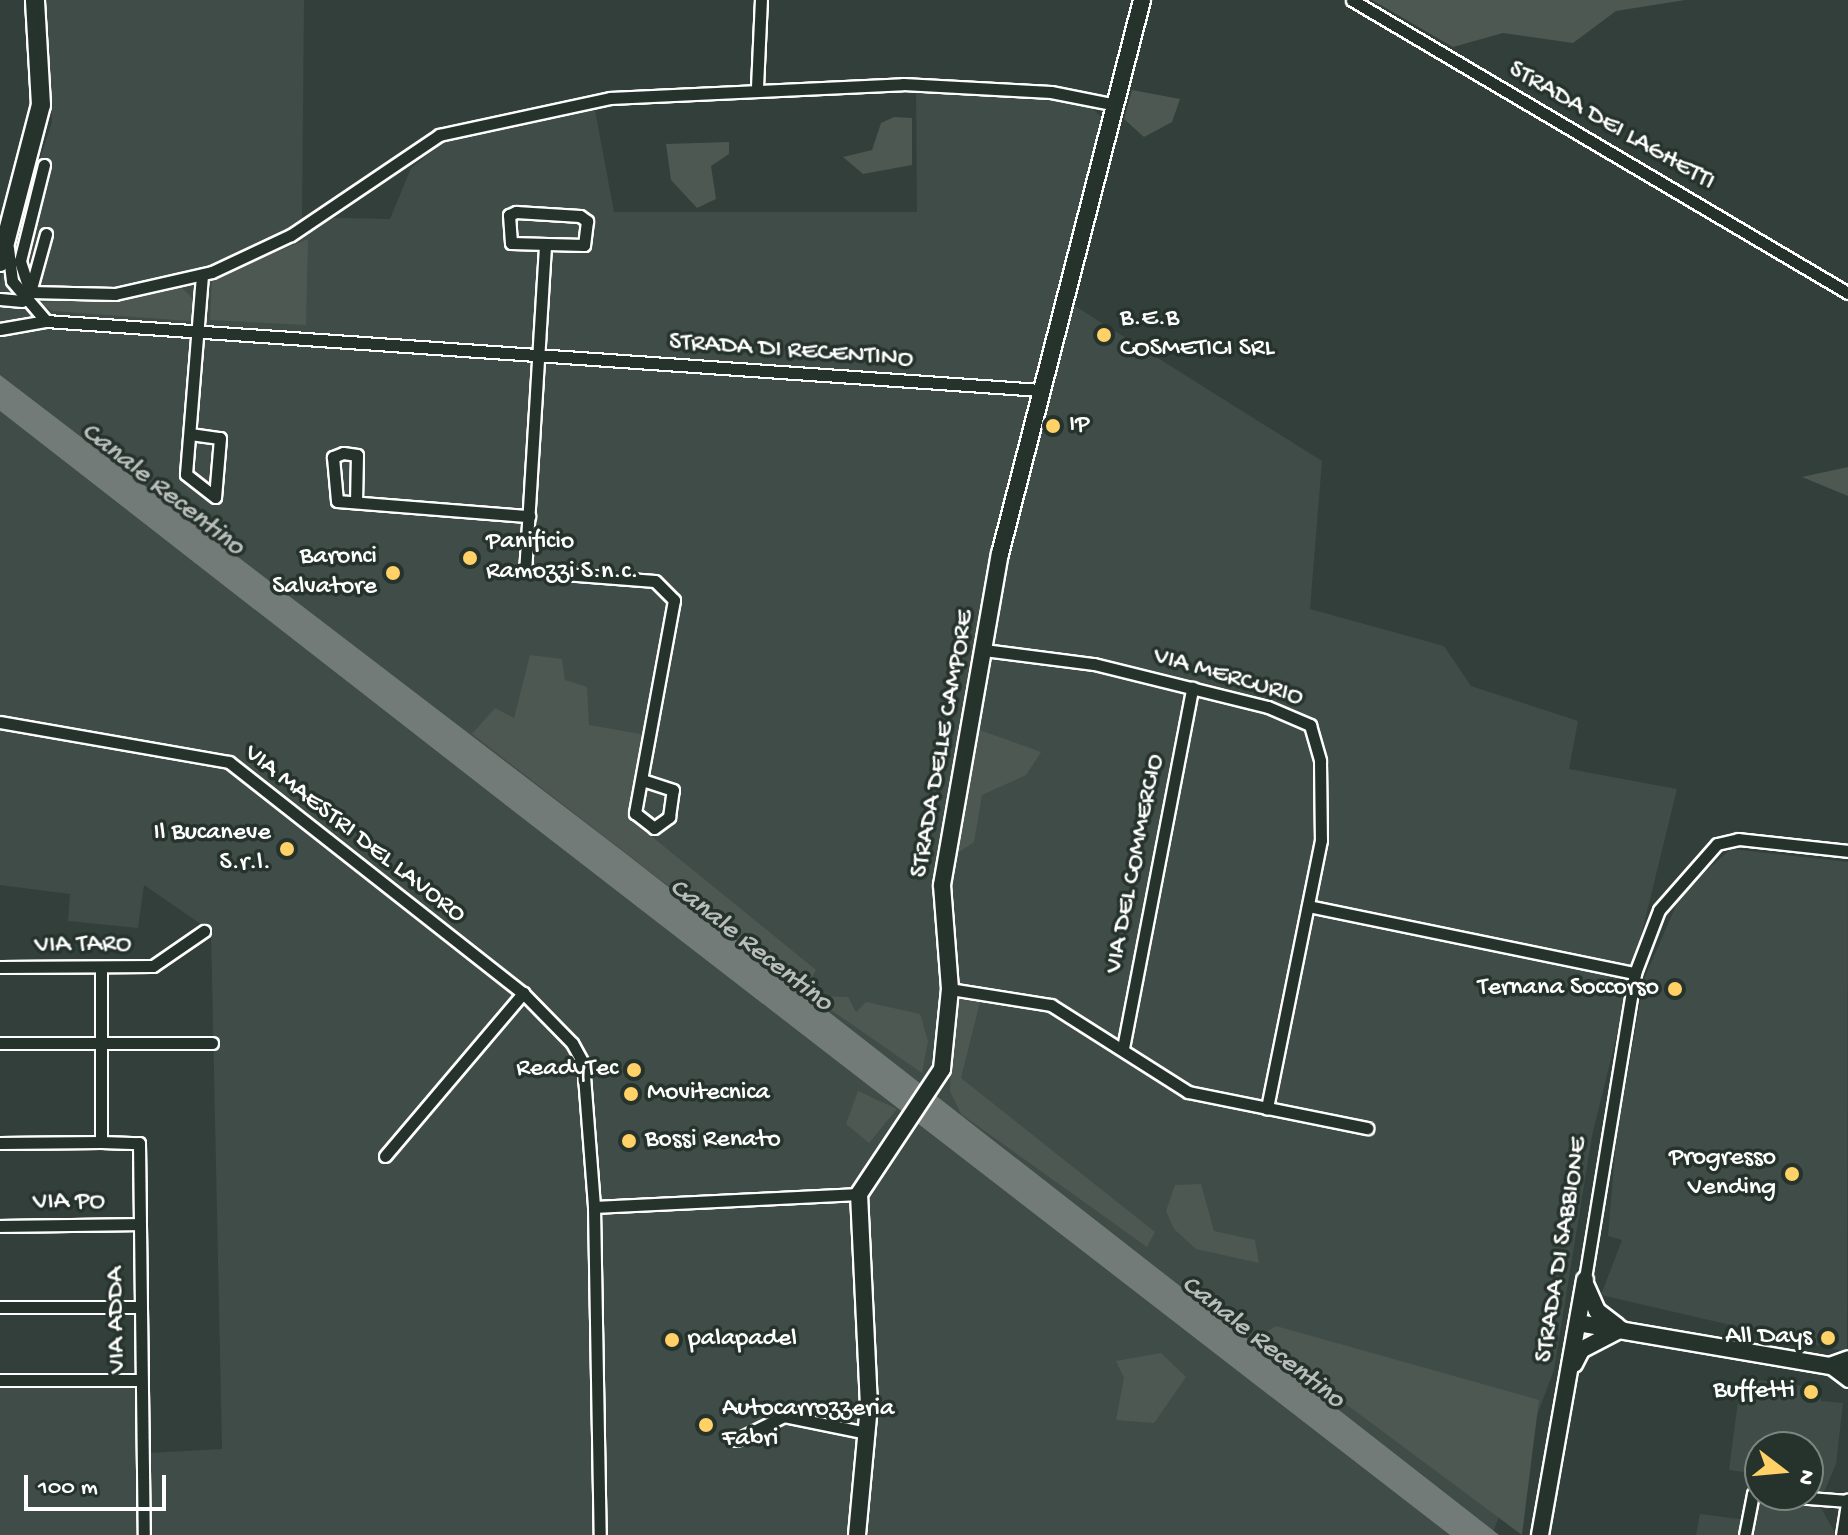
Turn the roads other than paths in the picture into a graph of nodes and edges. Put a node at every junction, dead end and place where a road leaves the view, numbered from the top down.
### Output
1 (35, 0) edge
2 (761, 0) edge
3 (1142, 0) edge
4 (1352, 0) edge
5 (757, 87) junction
6 (1116, 105) junction
7 (44, 165) dead end
8 (46, 234) dead end
9 (8, 239) junction
10 (545, 246) junction
11 (0, 262) edge
12 (202, 275) junction
13 (1848, 293) edge
14 (26, 296) junction
15 (0, 299) edge
16 (0, 316) edge
17 (46, 321) junction
18 (16, 324) junction
19 (0, 329) edge
20 (200, 332) junction
21 (538, 356) junction
22 (1040, 390) junction
23 (190, 434) junction
24 (356, 502) dead end
25 (529, 516) junction
26 (984, 650) junction
27 (1192, 688) junction
28 (0, 722) edge
29 (642, 780) dead end
30 (1848, 851) edge
31 (1308, 906) junction
32 (204, 931) dead end
33 (0, 967) edge
34 (101, 967) junction
35 (1635, 973) junction
36 (950, 989) junction
37 (523, 993) junction
38 (0, 1043) edge
39 (212, 1043) dead end
40 (102, 1044) junction
41 (1123, 1048) junction
42 (1267, 1109) junction
43 (1367, 1128) dead end
44 (101, 1142) junction
45 (0, 1143) edge
46 (385, 1156) dead end
47 (859, 1194) junction
48 (594, 1207) junction
49 (139, 1224) junction
50 (0, 1226) edge
51 (1585, 1280) junction
52 (0, 1307) edge
53 (140, 1307) junction
54 (1578, 1323) junction
55 (1622, 1328) junction
56 (1848, 1356) edge
57 (1824, 1365) junction
58 (1848, 1369) edge
59 (1568, 1374) junction
60 (0, 1380) edge
61 (140, 1380) junction
62 (1848, 1381) edge
63 (867, 1433) junction
64 (736, 1440) dead end
65 (1824, 1498) edge
66 (1848, 1500) edge
67 (1750, 1511) edge
68 (144, 1535) edge
69 (600, 1535) edge
70 (857, 1535) edge
71 (1540, 1535) edge
72 (1745, 1535) edge
73 (1842, 1535) edge

1 - 9 main road
2 - 5 street
3 - 6 street, STRADA DELLE CAMPORE
4 - 13 street, STRADA DEI LAGHETTI
5 - 6 street
5 - 12 street
6 - 22 street, STRADA DELLE CAMPORE
7 - 14 street
8 - 14 street
9 - 11 main road
9 - 14 street
10 - 10 street
10 - 21 street
12 - 14 street
12 - 20 street
14 - 15 street
14 - 17 street
16 - 18 street
17 - 18 street, STRADA DI RECENTINO
17 - 20 street, STRADA DI RECENTINO
18 - 19 street, STRADA DI RECENTINO
20 - 21 street, STRADA DI RECENTINO
20 - 23 street
21 - 22 street, STRADA DI RECENTINO
21 - 25 street
22 - 26 street, STRADA DELLE CAMPORE
23 - 23 street
24 - 25 street
25 - 29 street
26 - 27 street, VIA MERCURIO
26 - 36 street, STRADA DELLE CAMPORE
27 - 31 street, VIA MERCURIO
27 - 41 street, VIA DEL COMMERCIO
28 - 37 street, VIA MAESTRI DEL LAVORO
30 - 35 street, STRADA DI SABBIONE
31 - 35 street
31 - 42 street, VIA MERCURIO
32 - 34 street, VIA TARO
33 - 34 street, VIA TARO
34 - 40 street
35 - 51 street, STRADA DI SABBIONE
36 - 41 street
36 - 47 street, STRADA DELLE CAMPORE
37 - 46 street
37 - 48 street, VIA MAESTRI DEL LAVORO
38 - 40 street
39 - 40 street
40 - 44 street
41 - 42 street
42 - 43 street
44 - 45 street
44 - 49 street, VIA ADDA
47 - 48 street
47 - 63 street
48 - 69 street, VIA MAESTRI DEL LAVORO
49 - 50 street, VIA PO
49 - 53 street, VIA ADDA
51 - 54 street, STRADA DI SABBIONE
51 - 55 street
52 - 53 street
53 - 61 street, VIA ADDA
54 - 55 street
54 - 59 street, STRADA DI SABBIONE
55 - 57 street
55 - 59 street
56 - 57 street
57 - 58 street
57 - 62 street
59 - 71 street, STRADA DI SABBIONE
60 - 61 street
61 - 68 street, VIA ADDA
63 - 64 street
63 - 70 street
65 - 66 street
66 - 73 street
67 - 72 street

